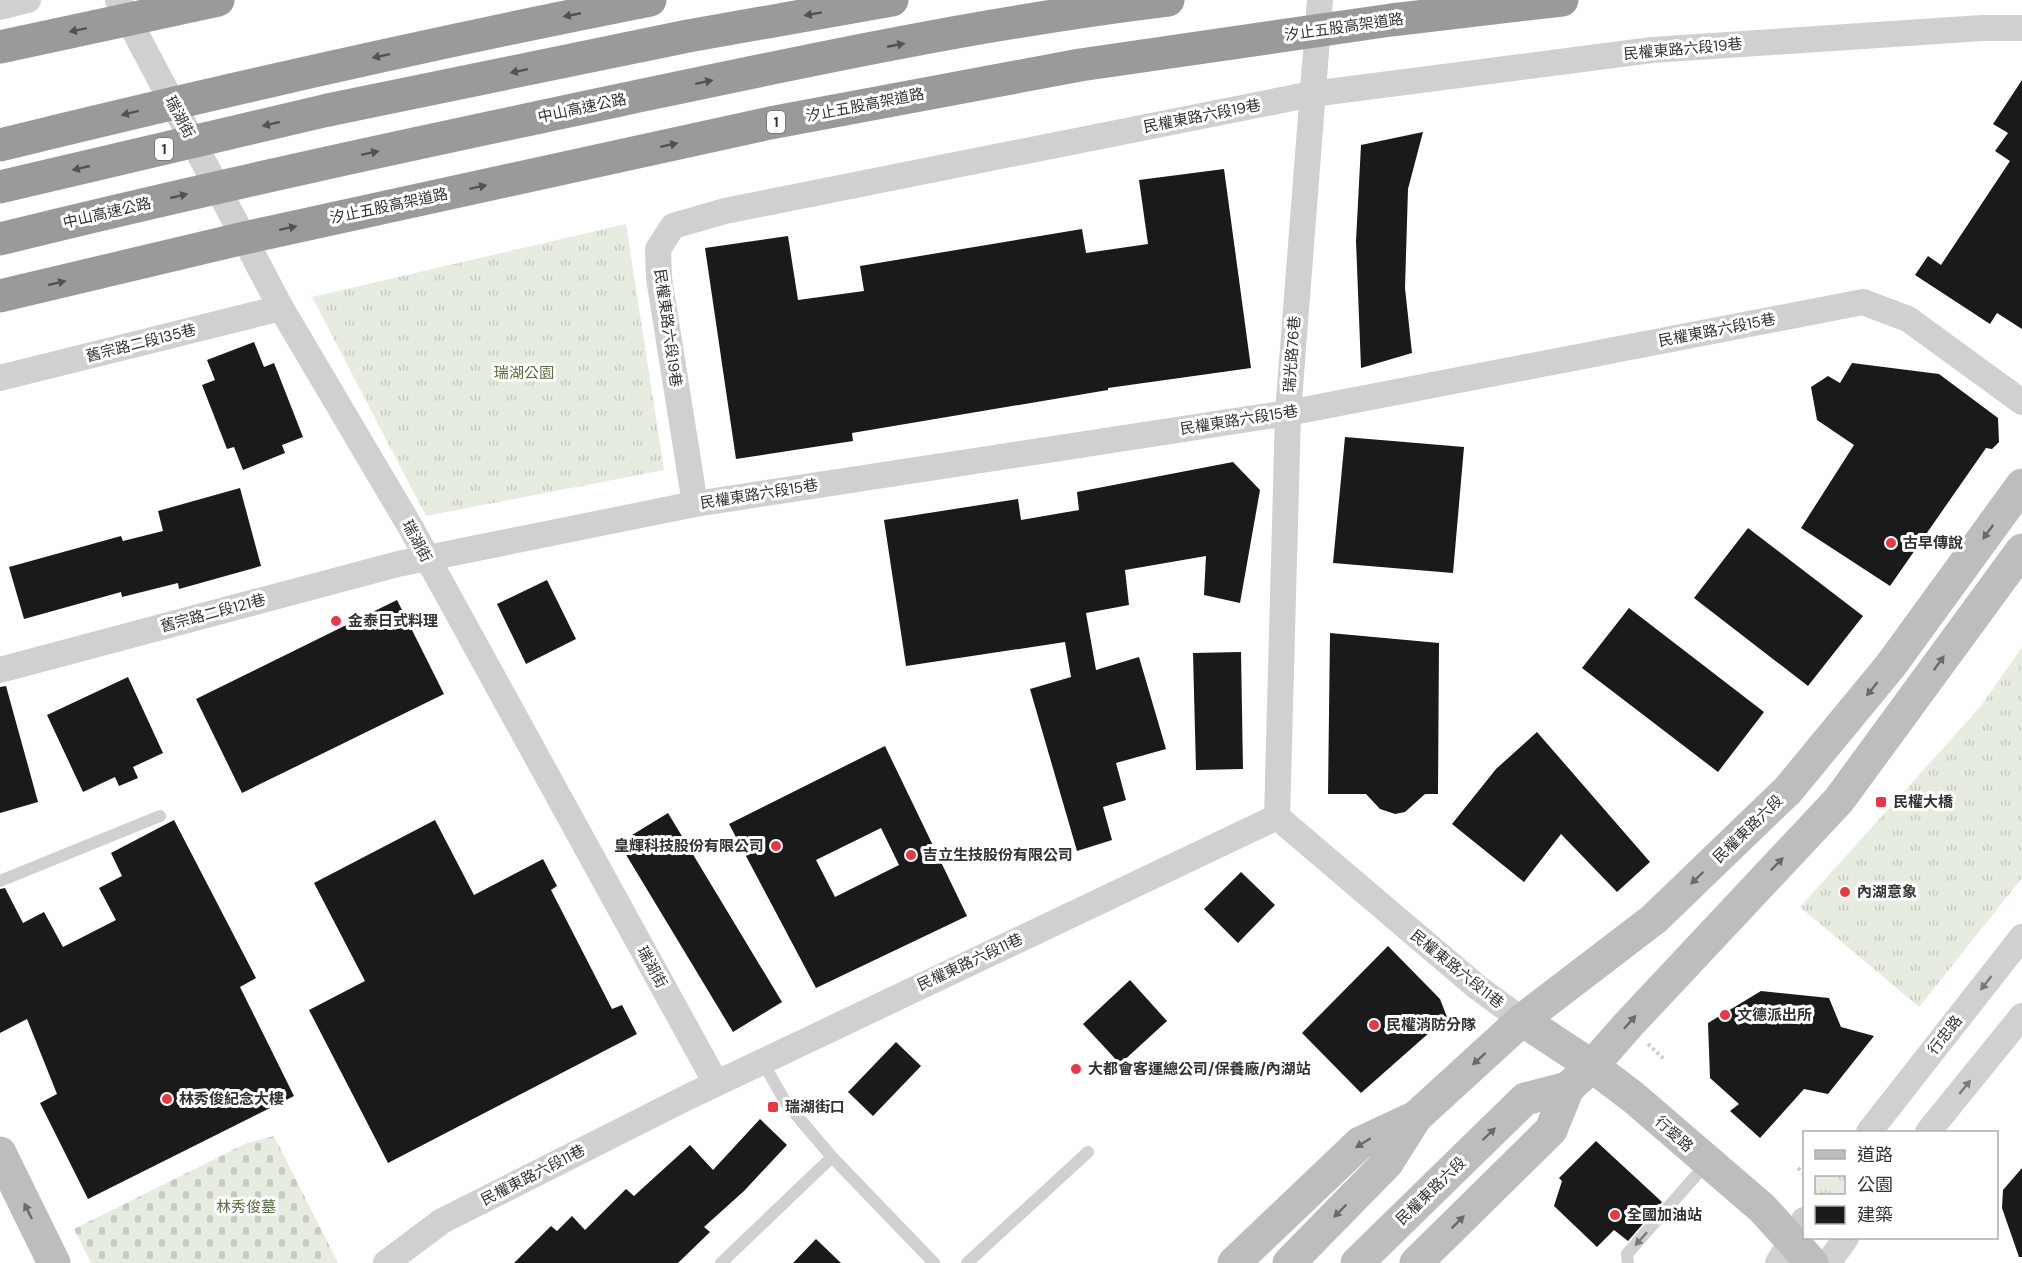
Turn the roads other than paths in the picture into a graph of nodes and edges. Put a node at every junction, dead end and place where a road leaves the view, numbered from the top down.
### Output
1 (28, 0) edge
2 (118, 0) edge
3 (218, 0) edge
4 (650, 0) edge
5 (892, 0) edge
6 (1168, 0) edge
7 (1320, 0) edge
8 (1562, 0) edge
9 (0, 7) edge
10 (2022, 28) edge
11 (0, 47) edge
12 (1312, 93) junction
13 (0, 145) edge
14 (0, 187) edge
15 (0, 239) edge
16 (0, 296) edge
17 (281, 308) junction
18 (0, 378) edge
19 (2022, 402) edge
20 (1288, 413) junction
21 (2022, 485) edge
22 (695, 504) junction
23 (2022, 550) edge
24 (427, 558) junction
25 (0, 670) edge
26 (160, 816) dead end
27 (1277, 817) junction
28 (0, 881) edge
29 (2022, 937) edge
30 (2022, 1016) edge
31 (1522, 1020) junction
32 (762, 1061) junction
33 (1592, 1066) junction
34 (716, 1083) junction
35 (1568, 1088) junction
36 (1416, 1117) junction
37 (1870, 1131) edge
38 (1929, 1131) edge
39 (1088, 1152) dead end
40 (0, 1153) edge
41 (832, 1157) junction
42 (1707, 1163) junction
43 (1844, 1239) edge
44 (1797, 1247) edge
45 (54, 1263) edge
46 (386, 1263) edge
47 (721, 1263) edge
48 (934, 1263) edge
49 (968, 1263) edge
50 (1234, 1263) edge
51 (1289, 1263) edge
52 (1357, 1263) edge
53 (1416, 1263) edge
54 (1628, 1263) edge
55 (1828, 1263) edge

1 - 9 street
2 - 17 street, 瑞湖街
3 -> 11 highway, bridge
4 -> 13 highway, bridge
5 -> 14 highway, 1, bridge
15 -> 6 highway, 中山高速公路, bridge
7 - 12 street, 瑞光路76巷
16 -> 8 highway, 汐止五股高架道路 / 1, bridge
10 - 12 street, 民權東路六段19巷
12 - 20 street, 瑞光路76巷
12 - 22 street, 民權東路六段19巷
17 - 18 street, 舊宗路二段135巷
17 - 24 street, 瑞湖街
19 - 20 street, 民權東路六段15巷
20 - 22 street, 民權東路六段15巷
20 - 27 street, 瑞光路76巷
21 -> 31 main road, 民權東路六段
22 - 24 street, 民權東路六段15巷
33 -> 23 main road, 民權東路六段
24 - 25 street, 舊宗路二段121巷
24 - 34 street, 瑞湖街
26 - 28 lane
27 - 31 street, 民權東路六段11巷
27 - 32 street, 民權東路六段11巷
29 -> 37 street, 行忠路
38 -> 30 street
31 - 33 main road, 行愛路
31 -> 36 main road, 民權東路六段
32 - 34 street, 民權東路六段11巷
32 - 41 lane
33 - 35 main road, 民權東路六段
33 - 42 main road, 行愛路
34 - 46 street, 民權東路六段11巷
52 -> 35 main road, 民權東路六段
53 -> 35 main road, 民權東路六段
36 -> 50 main road, 民權東路六段
36 -> 51 main road, 民權東路六段
39 - 49 lane
45 -> 40 main road
41 - 47 lane
41 - 48 lane
42 - 44 main road, 行愛路
42 -> 54 lane
43 - 55 street

